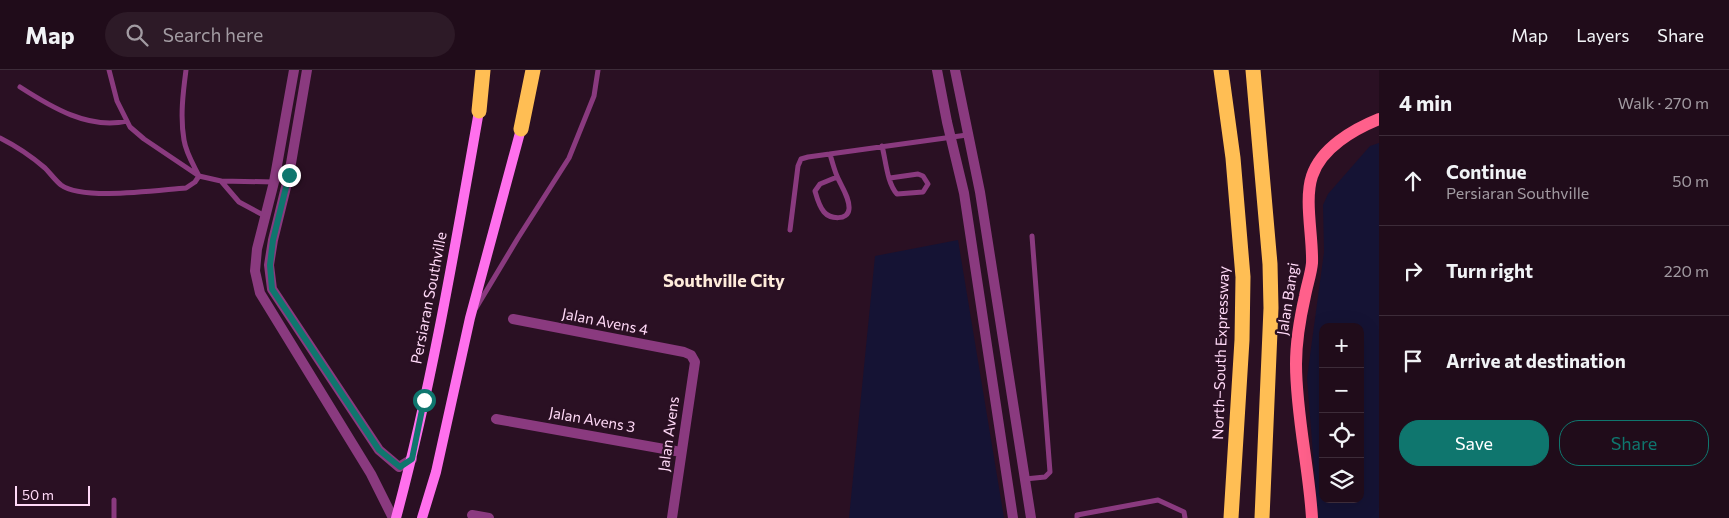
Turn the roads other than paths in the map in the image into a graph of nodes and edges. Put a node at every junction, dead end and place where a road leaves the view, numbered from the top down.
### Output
1 (109, 70) edge
2 (186, 70) edge
3 (294, 70) edge
4 (307, 70) edge
5 (484, 70) edge
6 (533, 70) edge
7 (598, 70) edge
8 (937, 70) edge
9 (955, 70) edge
10 (1221, 70) edge
11 (1253, 70) edge
12 (20, 87) dead end
13 (479, 111) joint
14 (1379, 119) edge
15 (127, 121) junction
16 (521, 129) joint
17 (967, 135) junction
18 (950, 136) junction
19 (0, 138) edge
20 (882, 146) junction
21 (830, 154) junction
22 (289, 175) junction
23 (199, 176) junction
24 (837, 177) junction
25 (890, 178) junction
26 (221, 181) junction
27 (274, 182) junction
28 (266, 216) junction
29 (790, 230) dead end
30 (1032, 236) dead end
31 (470, 318) junction
32 (513, 319) dead end
33 (691, 355) joint
34 (496, 419) dead end
35 (681, 452) junction
36 (412, 459) junction
37 (1025, 479) junction
38 (114, 500) dead end
39 (472, 515) dead end
40 (114, 518) edge
41 (395, 518) edge
42 (422, 518) edge
43 (489, 518) edge
44 (672, 518) edge
45 (1013, 518) edge
46 (1031, 518) edge
47 (1077, 518) edge
48 (1185, 518) edge
49 (1231, 518) edge
50 (1262, 518) edge
51 (1312, 518) edge

1 - 15 lane
2 - 23 lane
3 - 27 street
4 - 22 street
5 - 13 highway
6 - 16 highway
7 - 31 lane
8 - 18 street
9 - 17 street
10 - 49 highway, North–South Expressway
11 - 50 highway
12 - 15 lane
13 - 36 main road, Persiaran Southville
14 - 51 main road, Jalan Bangi
15 - 23 lane
16 - 31 main road
17 - 18 lane
17 - 37 street
18 - 20 lane
18 - 45 street
19 - 23 lane
20 - 21 lane
20 - 25 lane
21 - 24 lane
21 - 29 lane
22 - 27 lane
22 - 36 street
23 - 26 lane
24 - 24 lane
25 - 25 lane
26 - 27 lane
26 - 28 lane
27 - 28 street
28 - 41 street
30 - 37 lane
31 - 42 main road
32 - 33 street, Jalan Avens 4
33 - 35 street, Jalan Avens
34 - 35 street, Jalan Avens 3
35 - 44 street, Jalan Avens
36 - 41 main road, Persiaran Southville
37 - 46 street
38 - 40 lane
39 - 43 street
47 - 48 lane

